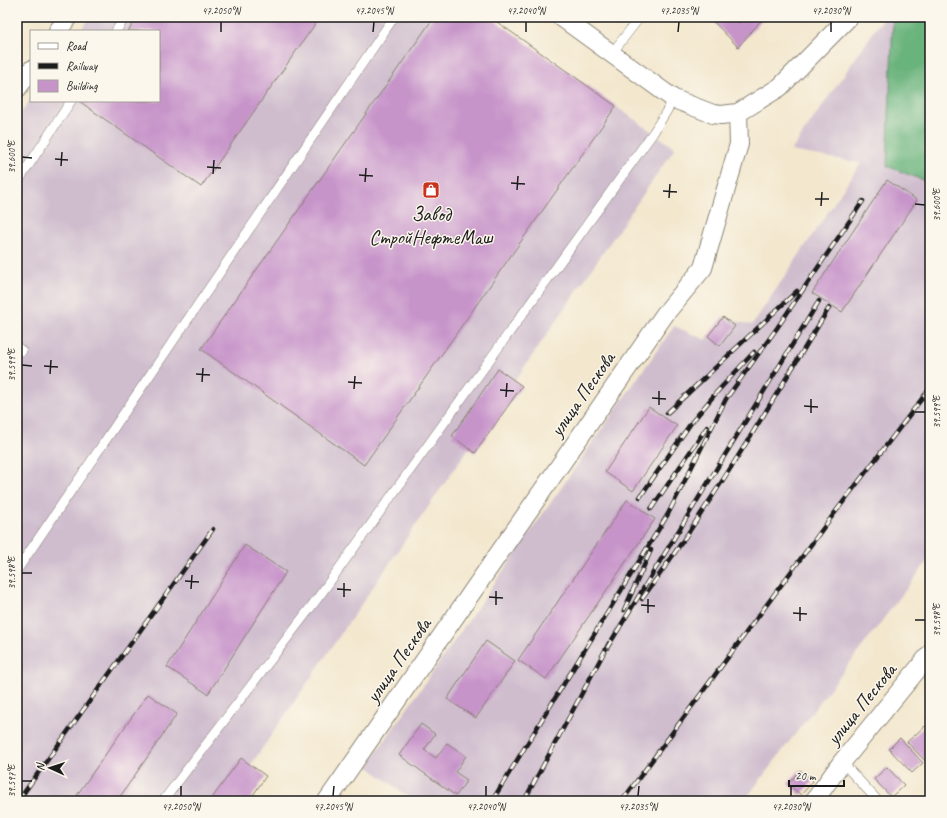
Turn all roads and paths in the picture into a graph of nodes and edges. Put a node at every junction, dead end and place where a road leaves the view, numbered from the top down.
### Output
1 (68, 17) edge
2 (125, 17) edge
3 (394, 17) edge
4 (561, 17) edge
5 (640, 17) edge
6 (849, 17) edge
7 (59, 30) edge
8 (117, 30) edge
9 (612, 53) junction
10 (30, 71) edge
11 (17, 89) edge
12 (674, 99) junction
13 (70, 102) edge
14 (738, 113) junction
15 (17, 183) edge
16 (17, 570) edge
17 (930, 654) edge
18 (842, 762) junction
19 (162, 801) edge
20 (327, 801) edge
21 (814, 801) edge
22 (878, 801) edge

1 - 7 street
2 - 8 lane
3 - 16 lane
4 - 9 street
5 - 9 lane
6 - 14 street
9 - 12 street
10 - 11 street
12 - 14 street
12 - 19 lane
13 - 15 lane
14 - 20 street, улица Пескова
17 - 18 street, улица Пескова
18 - 21 street, улица Пескова
18 - 22 lane

